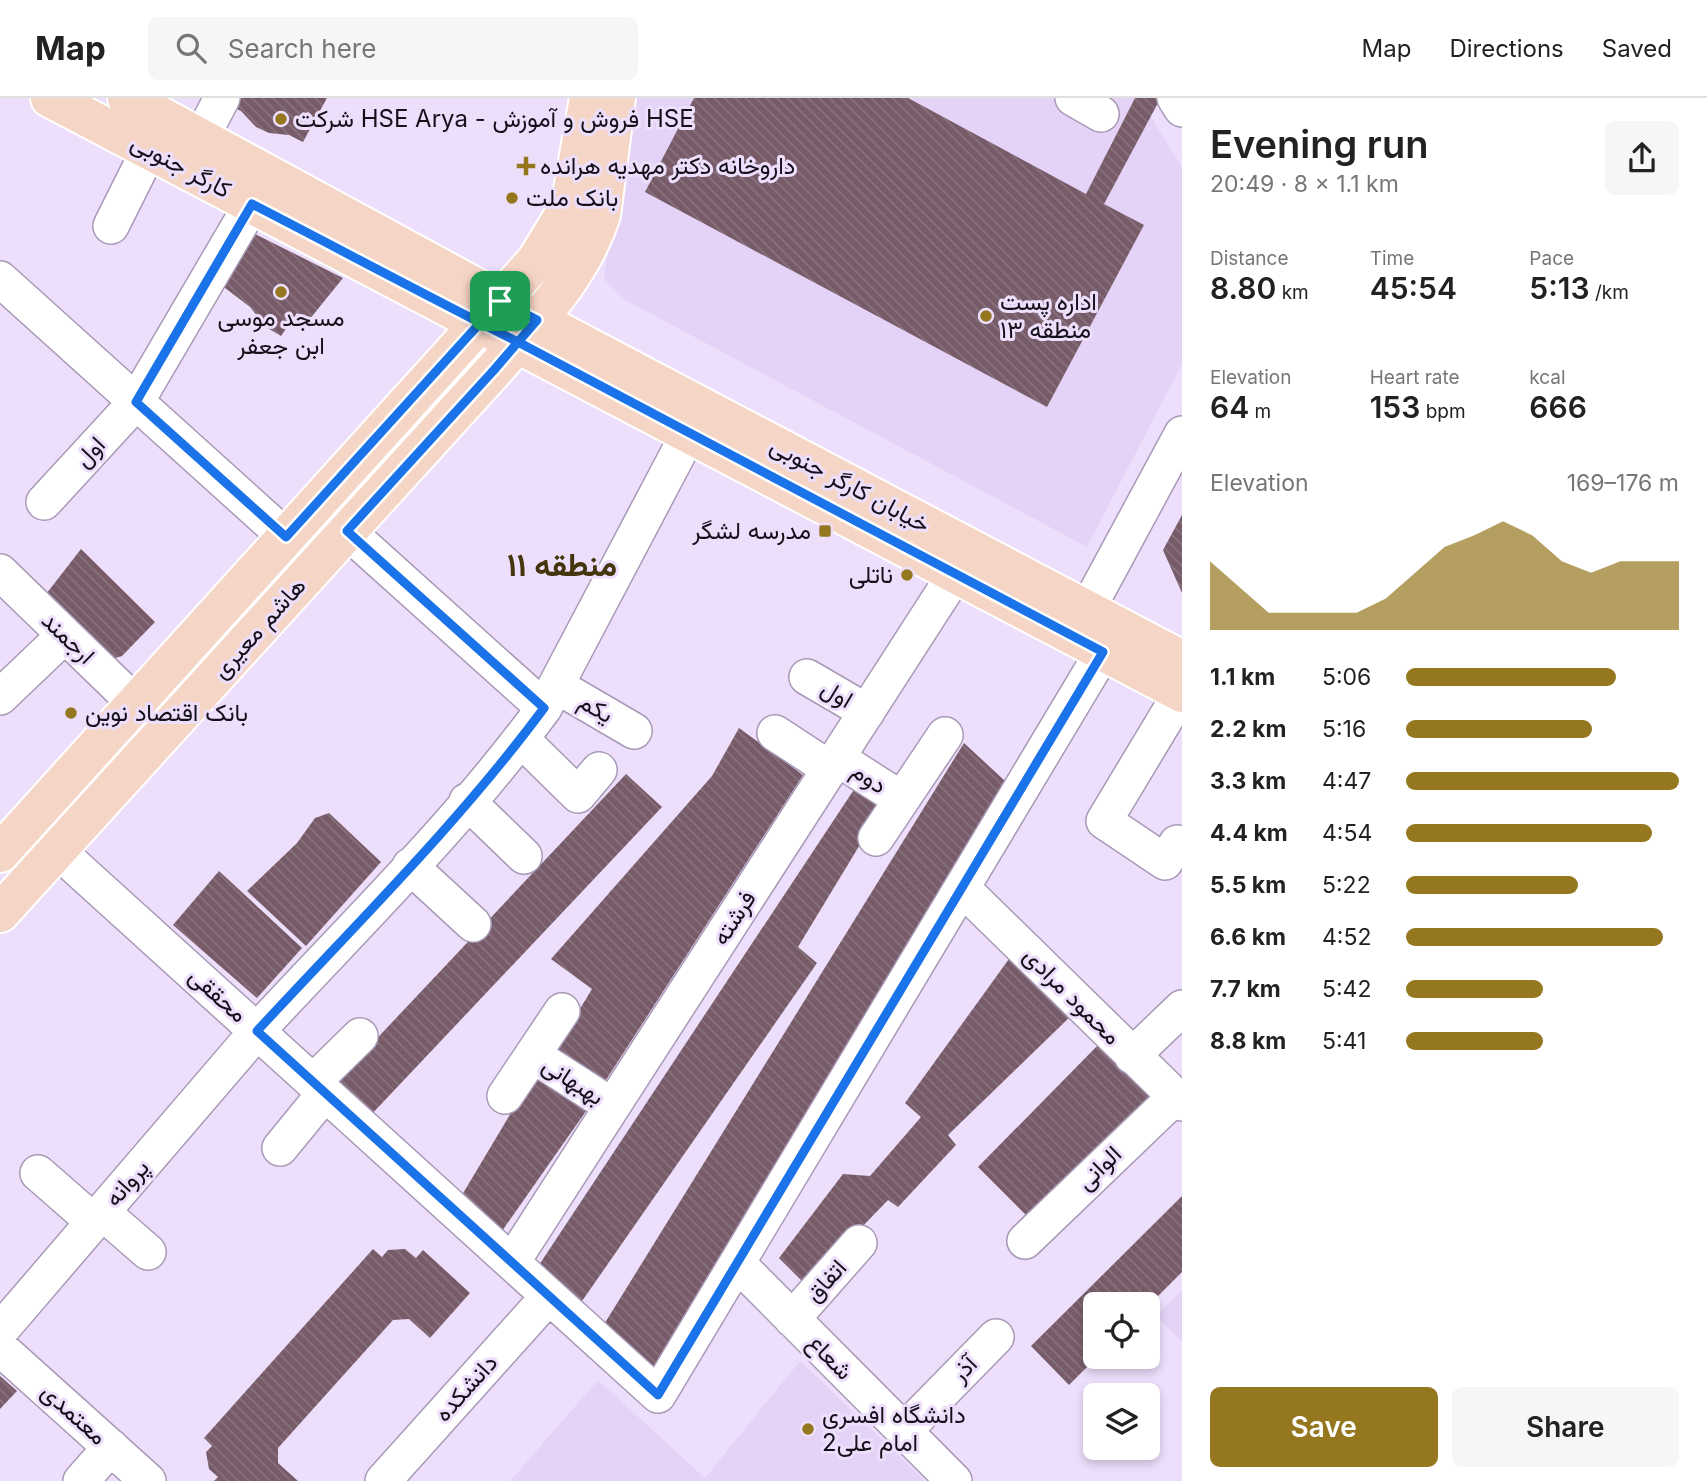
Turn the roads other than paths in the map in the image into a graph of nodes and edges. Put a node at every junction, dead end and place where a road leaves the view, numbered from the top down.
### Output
1 (50, 98) edge
2 (127, 98) edge
3 (222, 98) edge
4 (589, 98) edge
5 (615, 98) edge
6 (1175, 98) edge
7 (1182, 108) edge
8 (201, 138) junction
9 (149, 150) junction
10 (252, 204) junction
11 (111, 226) dead end
12 (6, 296) edge
13 (509, 321) junction
14 (136, 402) junction
15 (689, 433) junction
16 (1182, 434) edge
17 (1182, 458) edge
18 (44, 502) dead end
19 (347, 531) junction
20 (286, 537) junction
21 (0, 572) edge
22 (956, 573) junction
23 (1092, 612) junction
24 (65, 635) junction
25 (1103, 652) junction
26 (807, 677) dead end
27 (1182, 682) edge
28 (0, 697) edge
29 (551, 697) junction
30 (135, 703) junction
31 (867, 712) junction
32 (634, 731) dead end
33 (775, 733) dead end
34 (945, 735) dead end
35 (521, 739) junction
36 (834, 763) junction
37 (599, 770) dead end
38 (901, 799) junction
39 (467, 801) junction
40 (876, 838) dead end
41 (8, 842) edge
42 (1177, 842) dead end
43 (57, 850) junction
44 (524, 856) dead end
45 (410, 866) junction
46 (962, 888) junction
47 (0, 913) edge
48 (473, 924) dead end
49 (1182, 1009) edge
50 (562, 1011) dead end
51 (255, 1033) junction
52 (360, 1036) dead end
53 (533, 1055) junction
54 (1132, 1056) junction
55 (319, 1088) junction
56 (505, 1096) dead end
57 (1178, 1100) edge
58 (612, 1106) junction
59 (280, 1148) dead end
60 (38, 1173) dead end
61 (98, 1217) junction
62 (1025, 1241) dead end
63 (859, 1243) dead end
64 (148, 1252) dead end
65 (512, 1262) junction
66 (737, 1263) junction
67 (549, 1296) junction
68 (792, 1319) junction
69 (0, 1331) edge
70 (996, 1337) dead end
71 (0, 1348) edge
72 (904, 1431) junction
73 (111, 1447) junction
74 (81, 1481) edge
75 (148, 1481) edge
76 (383, 1481) edge
77 (954, 1481) edge

1 - 9 main road, کارگر جنوبی
2 - 8 main road, کارگر جنوبی
3 - 8 street
4 - 13 main road
5 - 13 main road
6 - 7 street
8 - 13 main road, کارگر جنوبی
9 - 10 main road, کارگر جنوبی
9 - 11 street
10 - 13 main road, کارگر جنوبی
10 - 14 street, اول
12 - 14 street
13 - 15 main road, خیابان کارگر جنوبی
13 - 19 main road, هاشم معیری
13 - 20 main road, هاشم معیری
13 - 23 main road, خیابان کارگر جنوبی
14 - 18 street, اول
14 - 20 street
15 - 22 main road, خیابان کارگر جنوبی
15 - 29 street, پروانه
16 - 23 street
17 - 23 street
19 - 29 street, یکم
19 - 43 main road, هاشم معیری
20 - 30 main road, هاشم معیری
21 - 24 street, ارجمند
22 - 25 main road, خیابان کارگر جنوبی
22 - 31 street, فرشته
23 - 27 main road, خیابان کارگر جنوبی
24 - 28 street
24 - 30 street, ارجمند
25 - 27 main road, خیابان کارگر جنوبی
25 - 46 street
26 - 31 street, اول
27 - 42 street
29 - 32 street, یکم
29 - 35 street, پروانه
30 - 41 main road, هاشم معیری
31 - 36 street, فرشته
33 - 36 street, دوم
34 - 38 street
35 - 37 street
35 - 39 street, پروانه
36 - 38 street, دوم
36 - 58 street, فرشته
38 - 40 street
39 - 44 street
39 - 45 street, پروانه
41 - 43 main road
43 - 47 main road, هاشم معیری
43 - 51 street, محققی
45 - 48 street
45 - 51 street, پروانه
46 - 54 street, محمود مرادی
46 - 66 street
49 - 54 street
50 - 53 street
51 - 55 street, محققی
51 - 61 street, پروانه
52 - 55 street
53 - 56 street
53 - 58 street, بهبهانی
54 - 57 street, محمود مرادی
55 - 59 street
55 - 65 street, محققی
57 - 62 street, الوانی
58 - 65 street, فرشته
60 - 61 street
61 - 64 street
61 - 69 street, پروانه
63 - 68 street, اتفاق
65 - 67 street, محققی
66 - 67 street, محققی
66 - 68 street, شعاع
67 - 76 street, دانشکده
68 - 72 street, شعاع
70 - 72 street, آذر
71 - 73 street, معتمدی
72 - 77 street, شعاع
73 - 74 street
73 - 75 street, معتمدی

